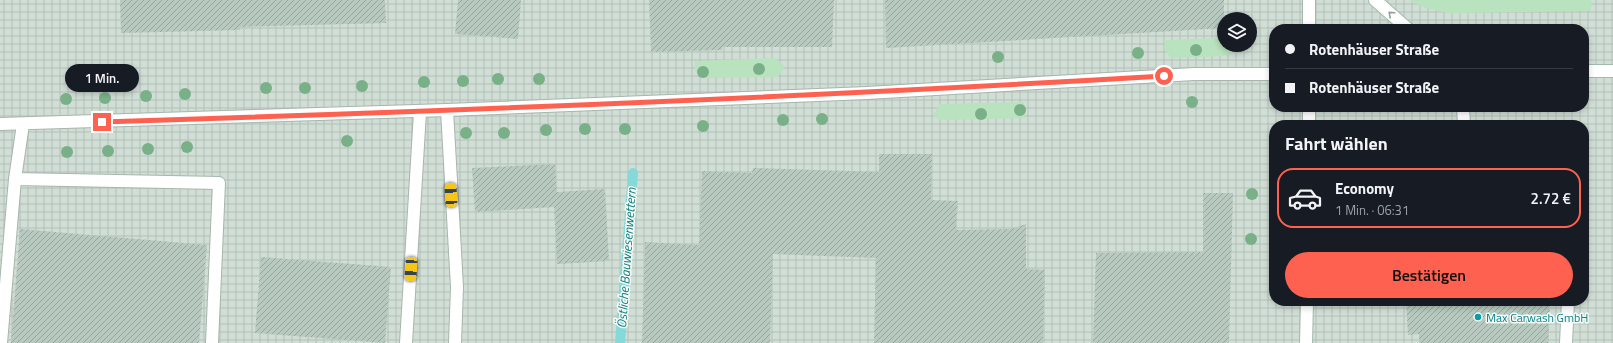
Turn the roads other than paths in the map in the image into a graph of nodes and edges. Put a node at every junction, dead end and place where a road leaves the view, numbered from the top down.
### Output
1 (1309, 0) edge
2 (1375, 0) edge
3 (1309, 24) edge
4 (1402, 24) edge
5 (1589, 71) edge
6 (1613, 71) edge
7 (1269, 74) edge
8 (447, 110) junction
9 (420, 112) junction
10 (0, 124) edge
11 (23, 124) junction
12 (15, 179) junction
13 (1307, 306) edge
14 (1568, 306) edge
15 (1, 343) edge
16 (212, 343) edge
17 (406, 343) edge
18 (455, 343) edge
19 (1306, 343) edge
20 (1566, 343) edge

1 - 3 street
4 -> 2 street
5 - 6 street
7 - 8 street
8 - 9 street
8 - 18 street
9 - 11 street
9 - 17 street
10 - 11 street
11 - 12 street
12 - 15 street
12 - 16 street
13 - 19 street
14 - 20 street

